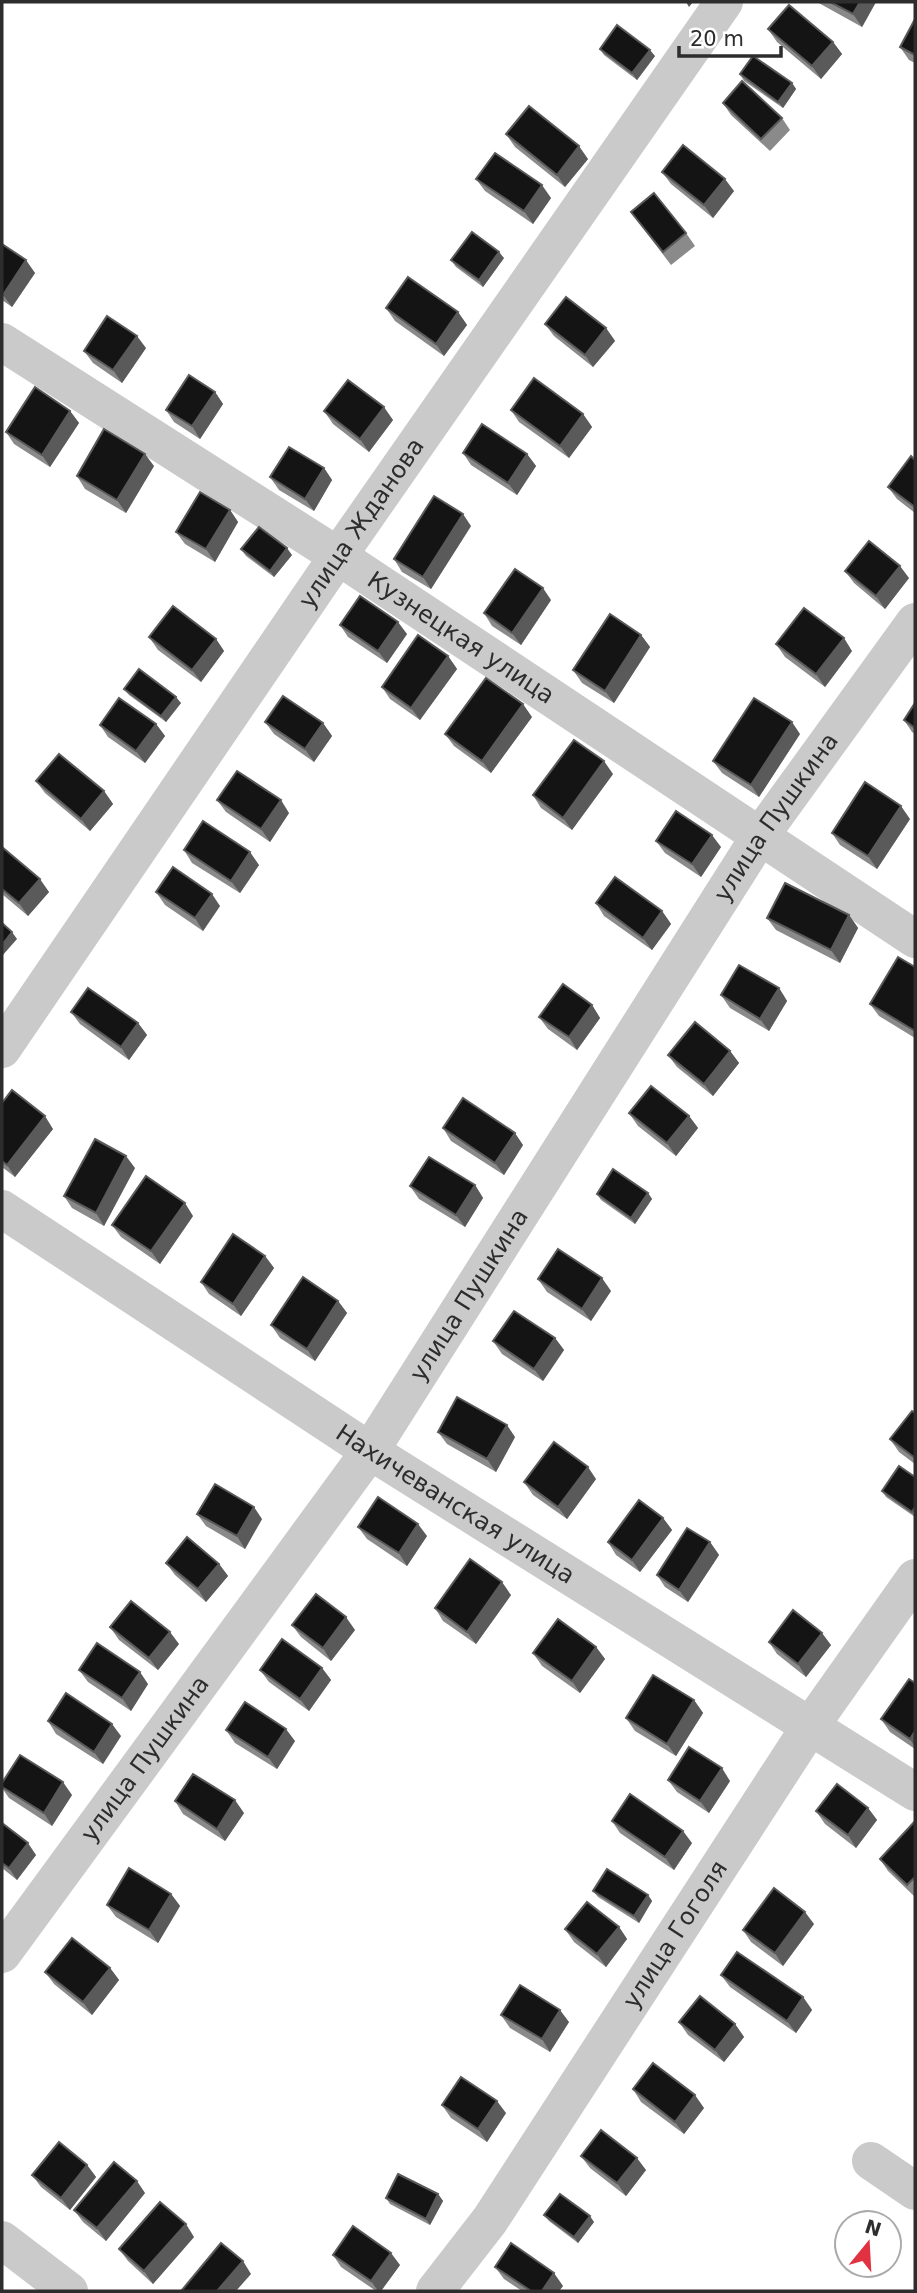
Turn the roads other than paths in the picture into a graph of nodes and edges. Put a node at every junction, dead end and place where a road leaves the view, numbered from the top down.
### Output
1 (724, 2) edge
2 (2, 342) edge
3 (338, 556) junction
4 (915, 622) edge
5 (760, 836) junction
6 (915, 939) edge
7 (2, 1049) edge
8 (2, 1209) edge
9 (370, 1451) junction
10 (915, 1578) edge
11 (811, 1725) junction
12 (915, 1792) edge
13 (2, 1954) edge
14 (871, 2161) dead end
15 (915, 2191) edge
16 (2, 2239) edge
17 (69, 2291) edge
18 (435, 2291) edge

1 - 3 street, улица Жданова
2 - 3 street, Кузнецкая улица
3 - 5 street, Кузнецкая улица
3 - 7 street, улица Жданова
4 - 5 street, улица Пушкина
5 - 6 street, Кузнецкая улица
5 - 9 street, улица Пушкина
8 - 9 street, Нахичеванская улица
9 - 11 street, Нахичеванская улица
9 - 13 street, улица Пушкина
10 - 11 street, улица Гоголя
11 - 12 street, Нахичеванская улица
11 - 18 street, улица Гоголя
14 - 15 street
16 - 17 street

